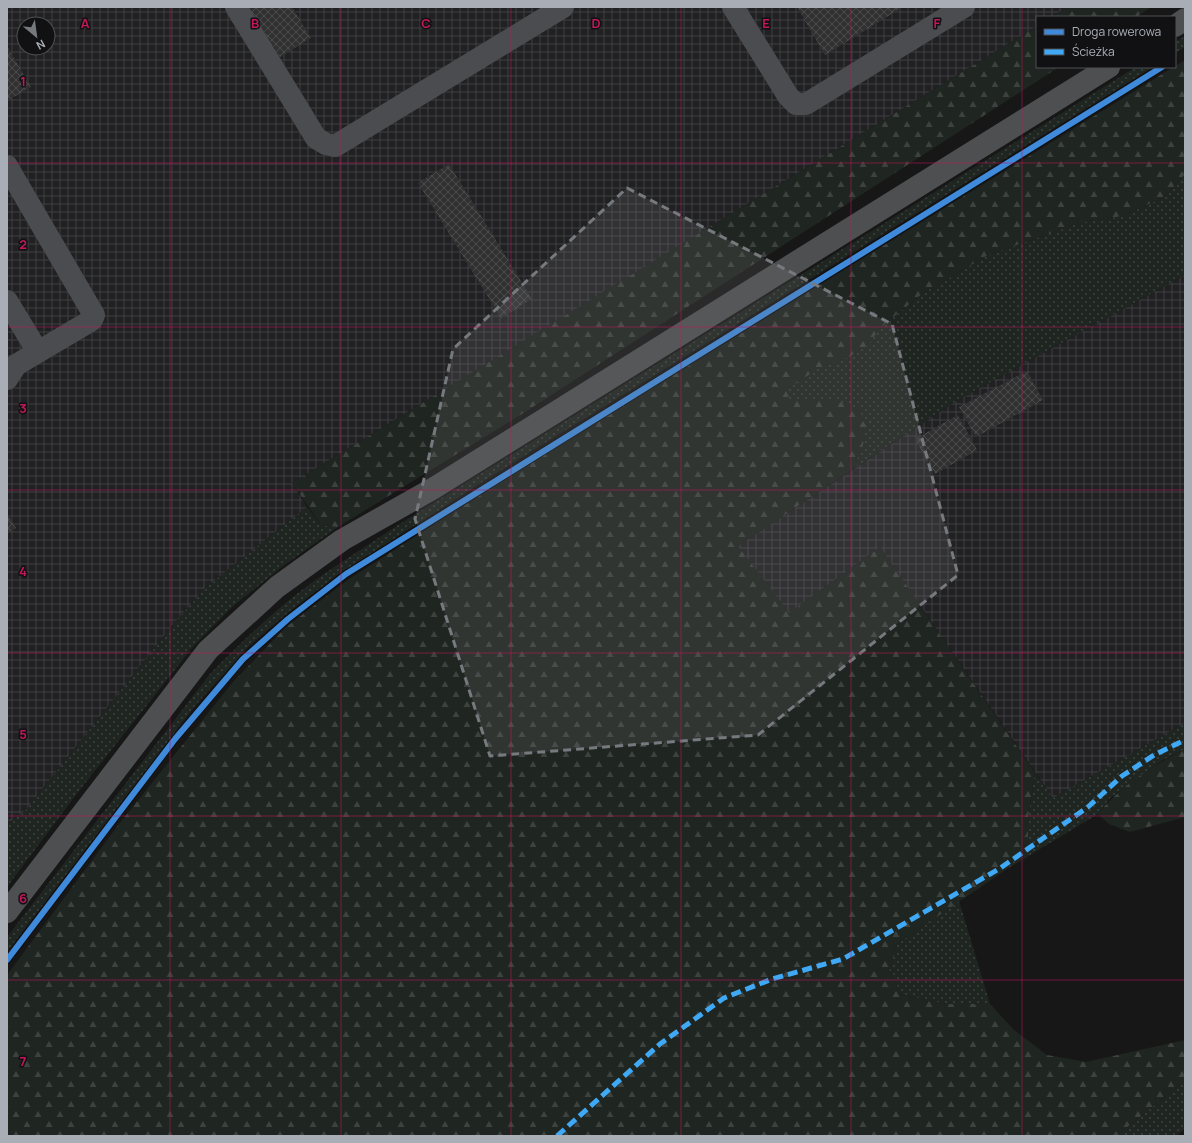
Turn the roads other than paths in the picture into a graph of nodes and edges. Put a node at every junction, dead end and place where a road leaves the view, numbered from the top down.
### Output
1 (236, 7) edge
2 (563, 7) edge
3 (733, 7) edge
4 (964, 7) edge
5 (1185, 19) edge
6 (1176, 25) edge
7 (1107, 68) edge
8 (7, 166) edge
9 (7, 301) edge
10 (38, 352) junction
11 (7, 379) edge
12 (7, 912) edge

1 - 2 lane
3 - 4 lane
5 - 6 main road
7 - 12 main road
8 - 10 lane
9 - 10 lane
10 - 11 lane

